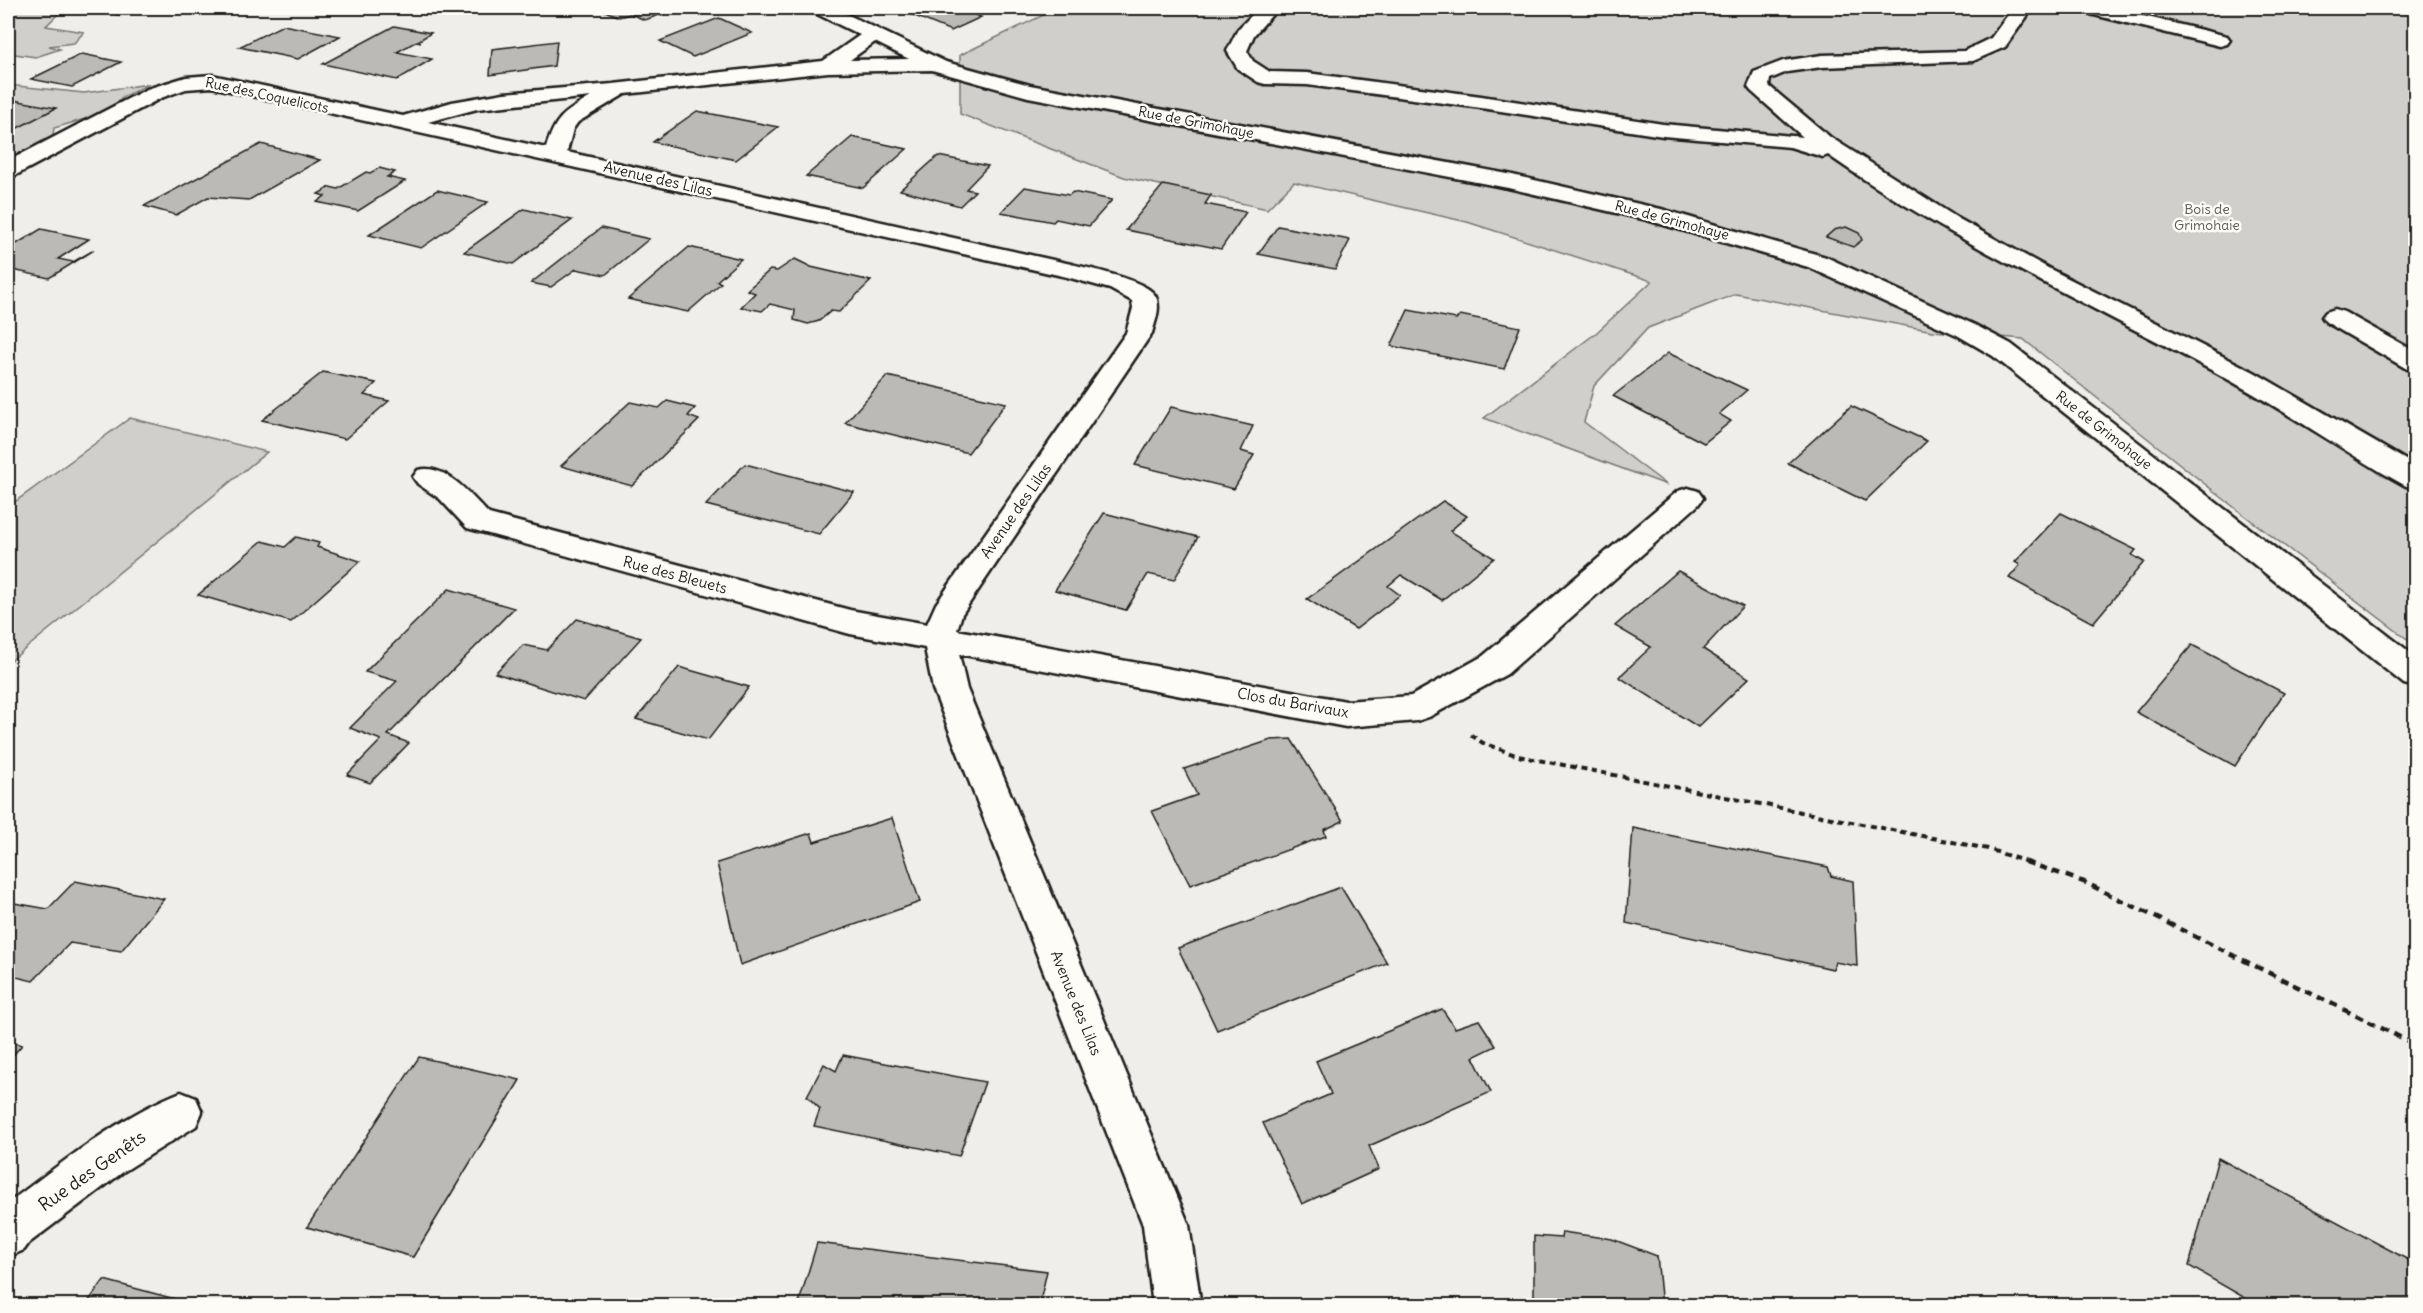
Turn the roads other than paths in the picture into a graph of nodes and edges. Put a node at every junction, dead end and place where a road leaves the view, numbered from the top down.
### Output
1 (820, 8) edge
2 (1269, 8) edge
3 (2024, 8) edge
4 (2089, 8) edge
5 (874, 34) junction
6 (2220, 40) dead end
7 (828, 66) junction
8 (939, 66) junction
9 (620, 88) junction
10 (402, 124) junction
11 (555, 156) junction
12 (1845, 157) junction
13 (8, 170) edge
14 (2335, 317) dead end
15 (2415, 363) edge
16 (428, 477) dead end
17 (2415, 479) edge
18 (1688, 498) dead end
19 (939, 636) junction
20 (2415, 675) edge
21 (181, 1112) dead end
22 (8, 1234) edge
23 (1177, 1305) edge

1 - 5 street, Rue de Grimohaye
2 - 12 street
3 - 12 street
4 - 6 street
5 - 7 street
5 - 8 street, Rue de Grimohaye
7 - 8 street
7 - 9 street
8 - 20 street, Rue de Grimohaye
9 - 10 street
9 - 11 street
10 - 11 street, Avenue des Lilas
10 - 13 street, Rue des Coquelicots
11 - 19 street, Avenue des Lilas
12 - 17 street
14 - 15 street
16 - 19 street, Rue des Bleuets
18 - 19 street, Clos du Barivaux
19 - 23 street, Avenue des Lilas
21 - 22 street, Rue des Genêts

